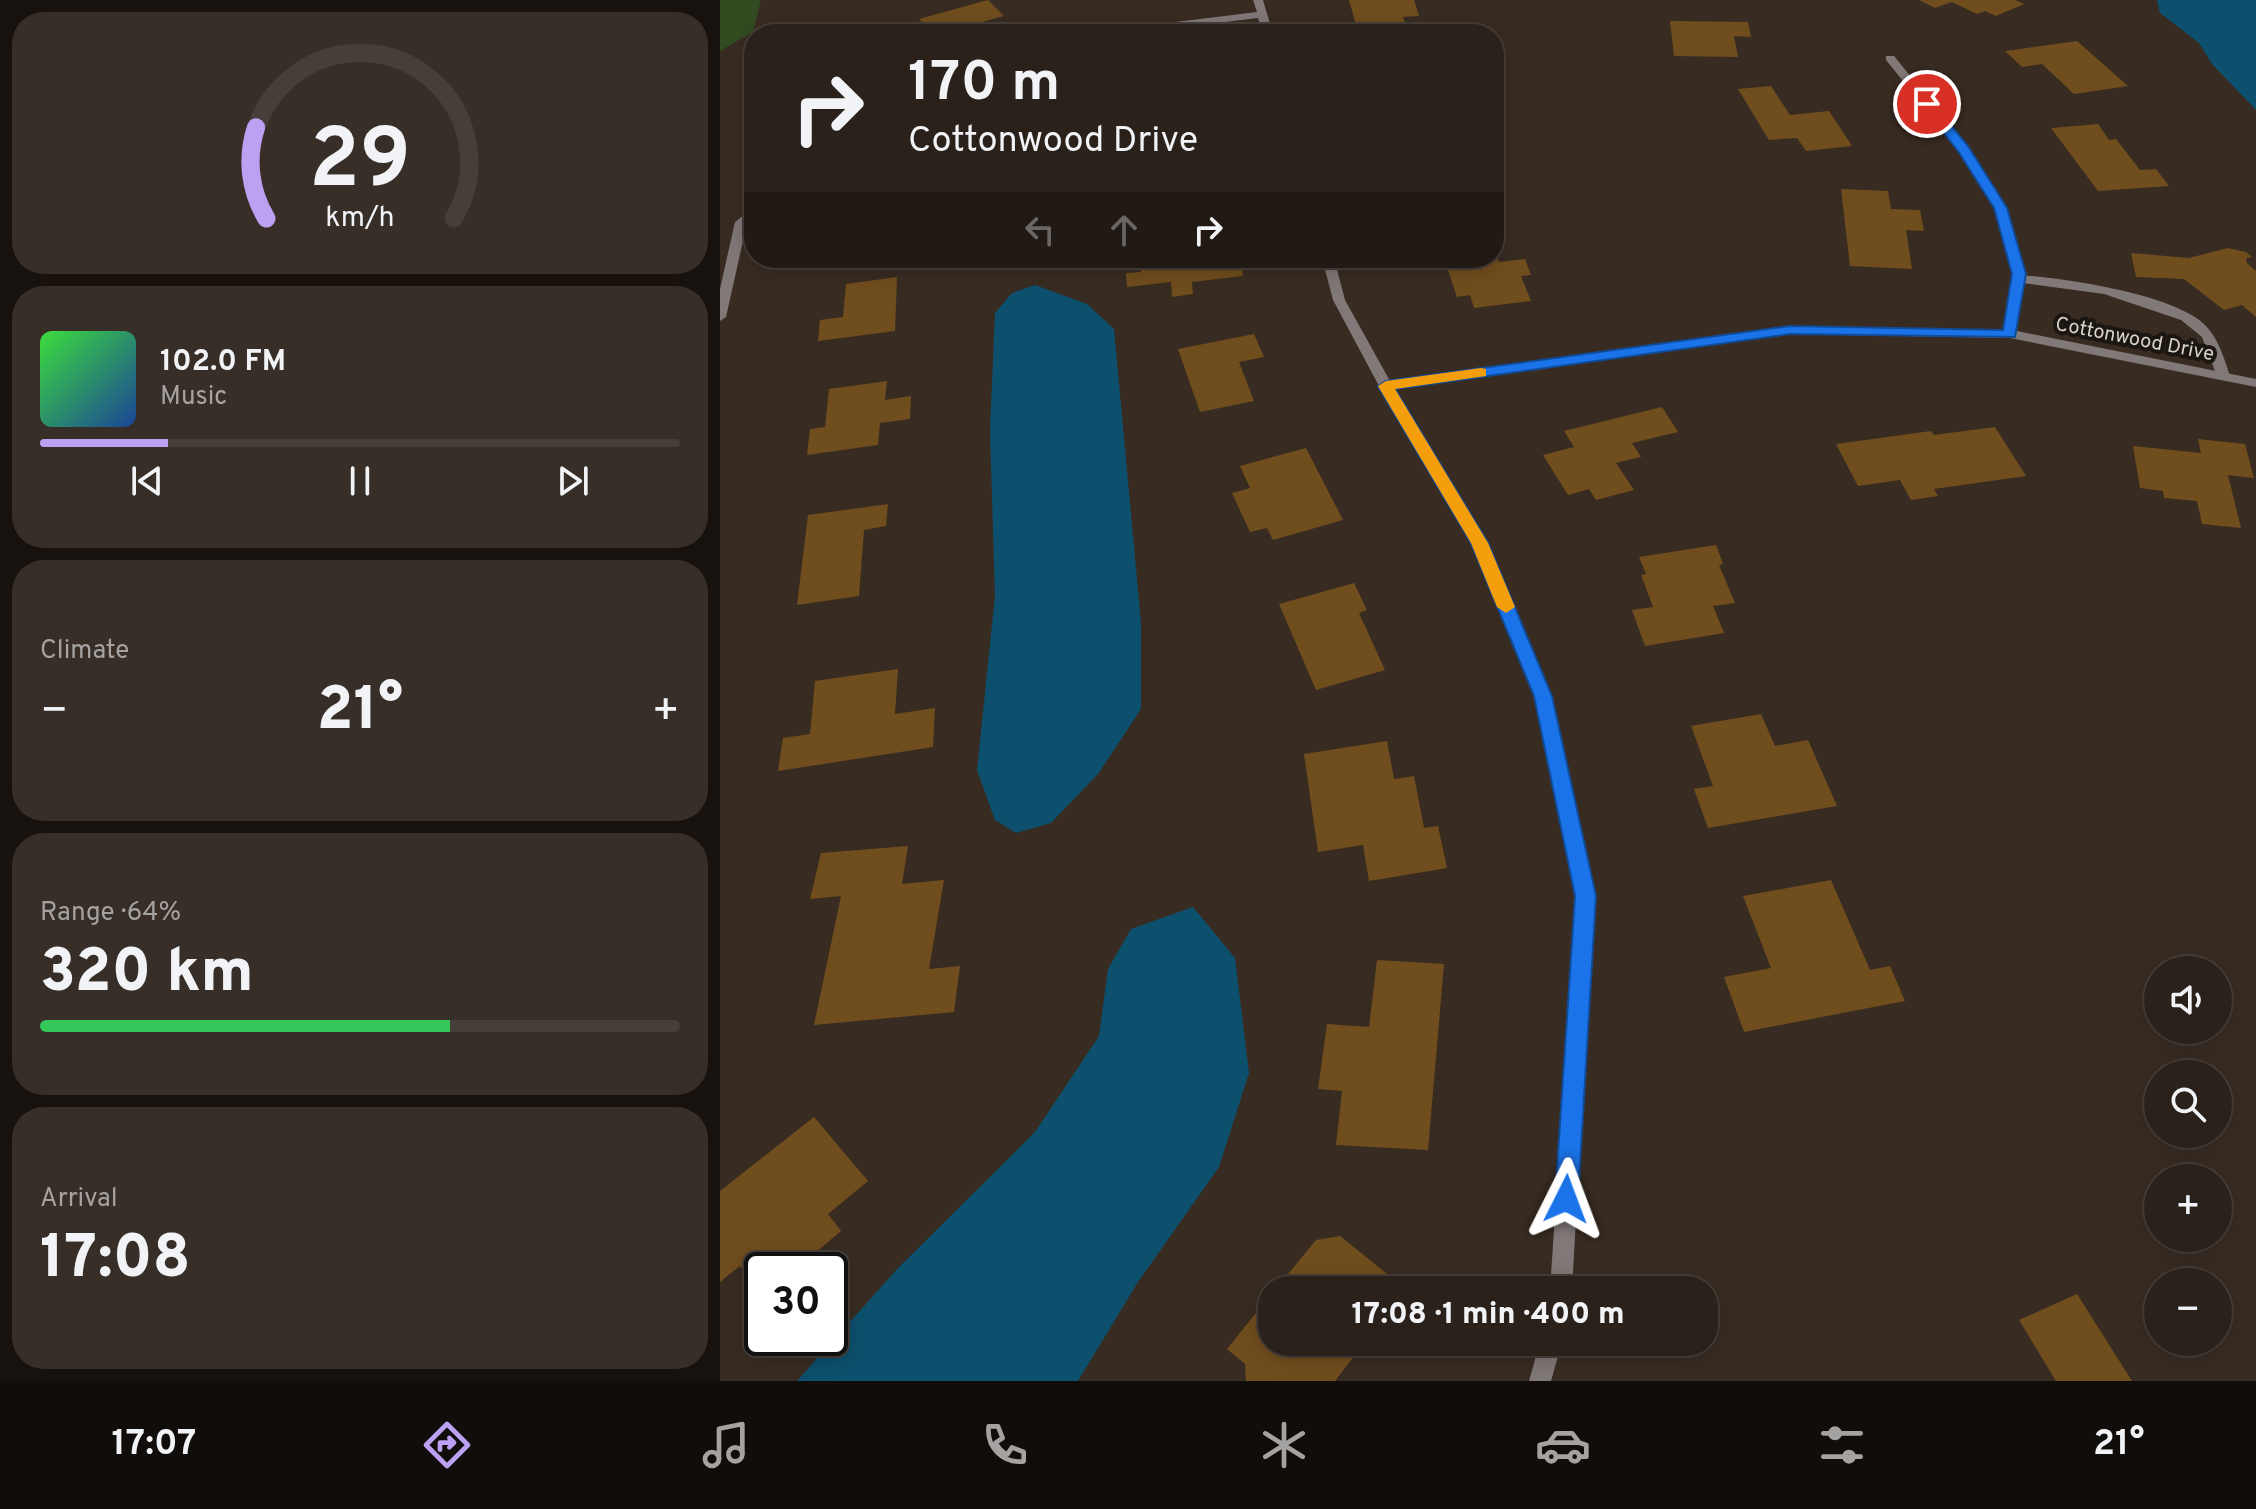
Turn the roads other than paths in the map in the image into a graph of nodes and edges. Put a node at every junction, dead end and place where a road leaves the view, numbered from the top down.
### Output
1 (1258, 0) edge
2 (1263, 14) junction
3 (1182, 24) edge
4 (1266, 24) edge
5 (1890, 58) dead end
6 (744, 219) edge
7 (1331, 268) edge
8 (2019, 279) junction
9 (720, 317) edge
10 (2010, 334) junction
11 (2223, 376) junction
12 (2256, 383) edge
13 (1386, 386) junction
14 (1562, 1276) edge
15 (1547, 1356) edge
16 (1540, 1381) edge

1 - 2 street
2 - 3 street
2 - 4 street
5 - 8 street
6 - 9 street
7 - 13 street
8 - 10 street
8 - 11 street
10 - 11 street, Cottonwood Drive
10 - 13 street, Cottonwood Drive
11 - 12 street, Cottonwood Drive
13 - 14 street
15 - 16 street

